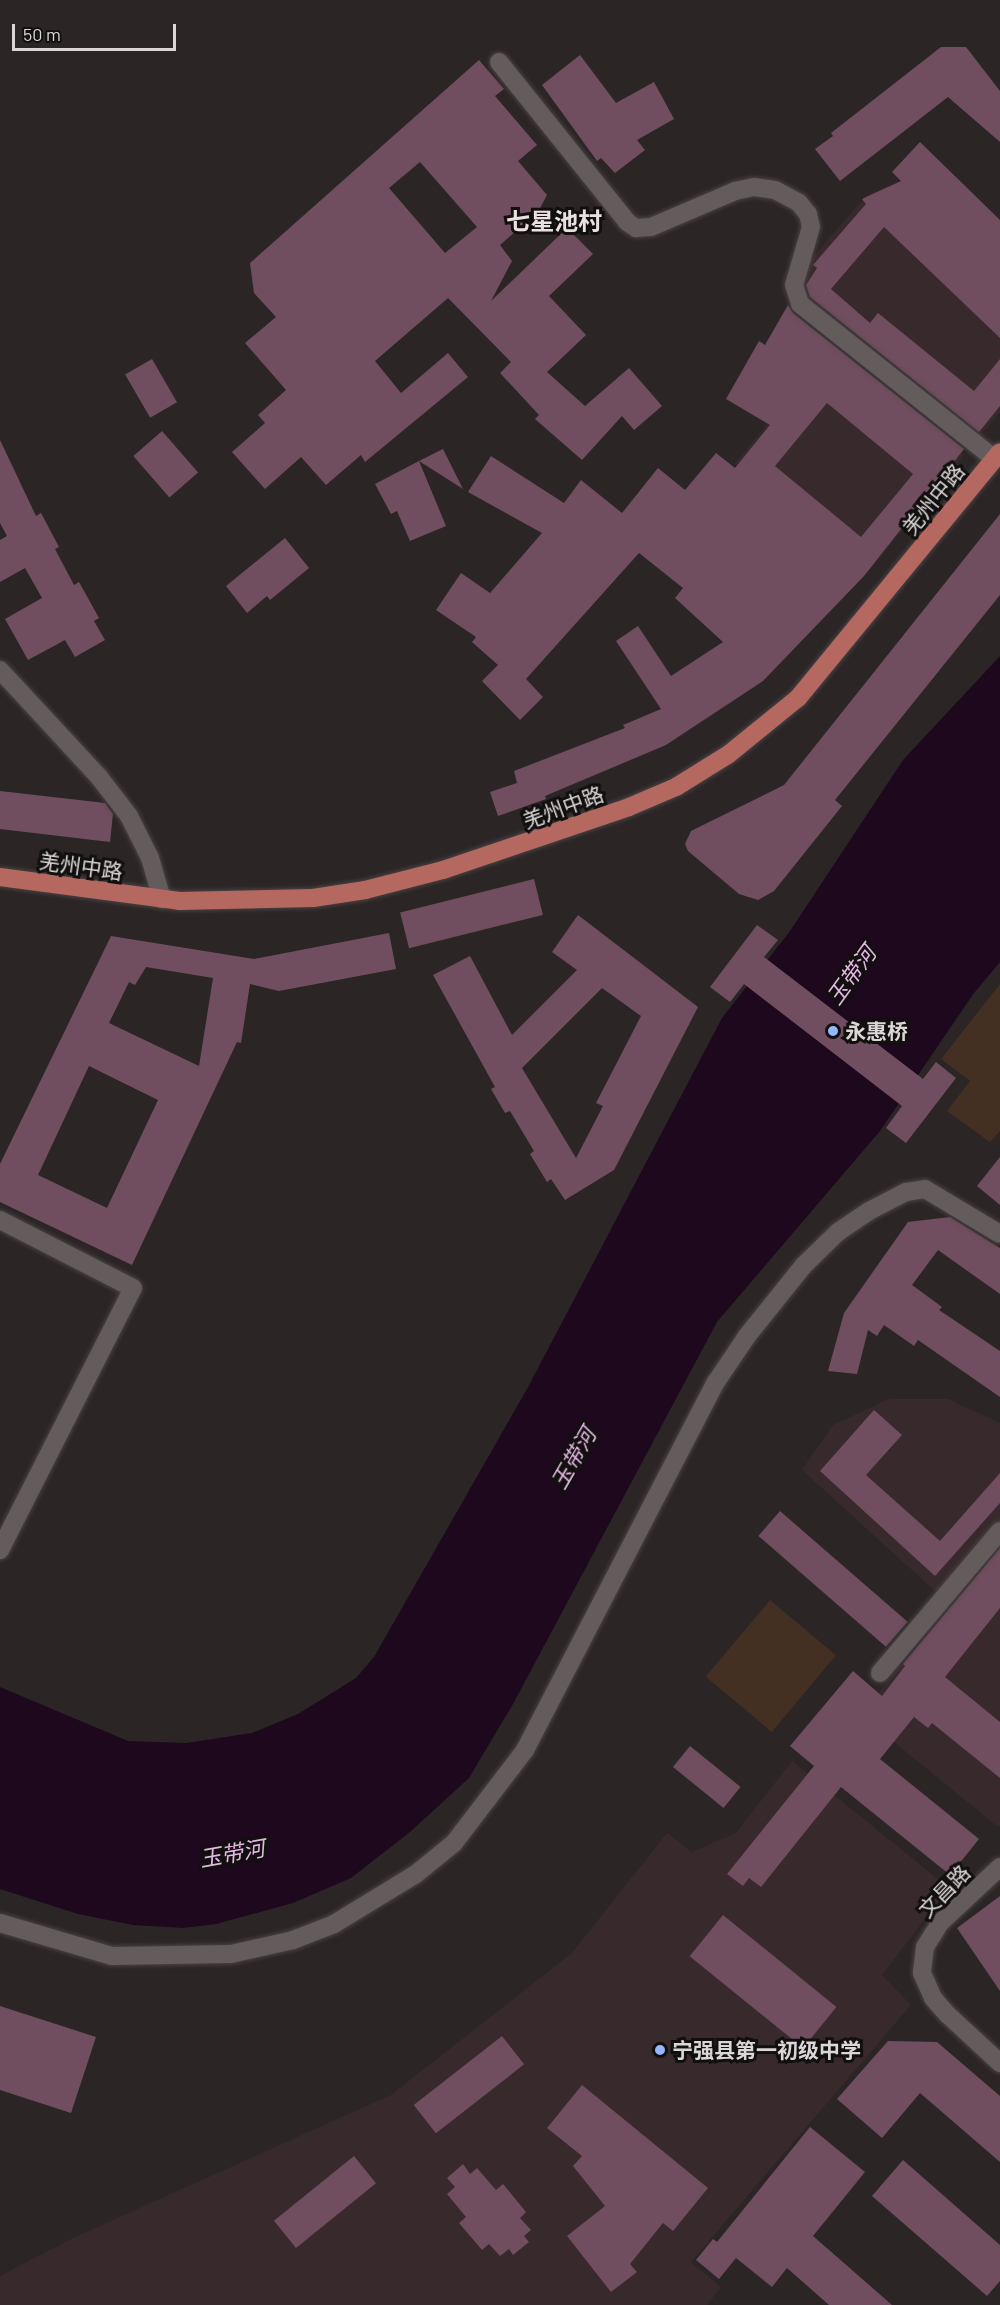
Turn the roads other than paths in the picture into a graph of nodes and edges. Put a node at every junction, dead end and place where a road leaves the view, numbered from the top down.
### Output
1 (499, 62) dead end
2 (997, 456) edge
3 (0, 670) edge
4 (0, 877) edge
5 (162, 899) junction
6 (0, 1220) edge
7 (1000, 1234) edge
8 (1000, 1531) edge
9 (0, 1550) edge
10 (880, 1673) dead end
11 (1000, 1867) edge
12 (0, 1923) edge
13 (1000, 2063) edge

1 - 2 street
2 - 5 main road, 羌州中路
3 - 5 street
4 - 5 main road, 羌州中路
6 - 9 street
7 - 12 street
8 - 10 street
11 - 13 street, 文昌路

